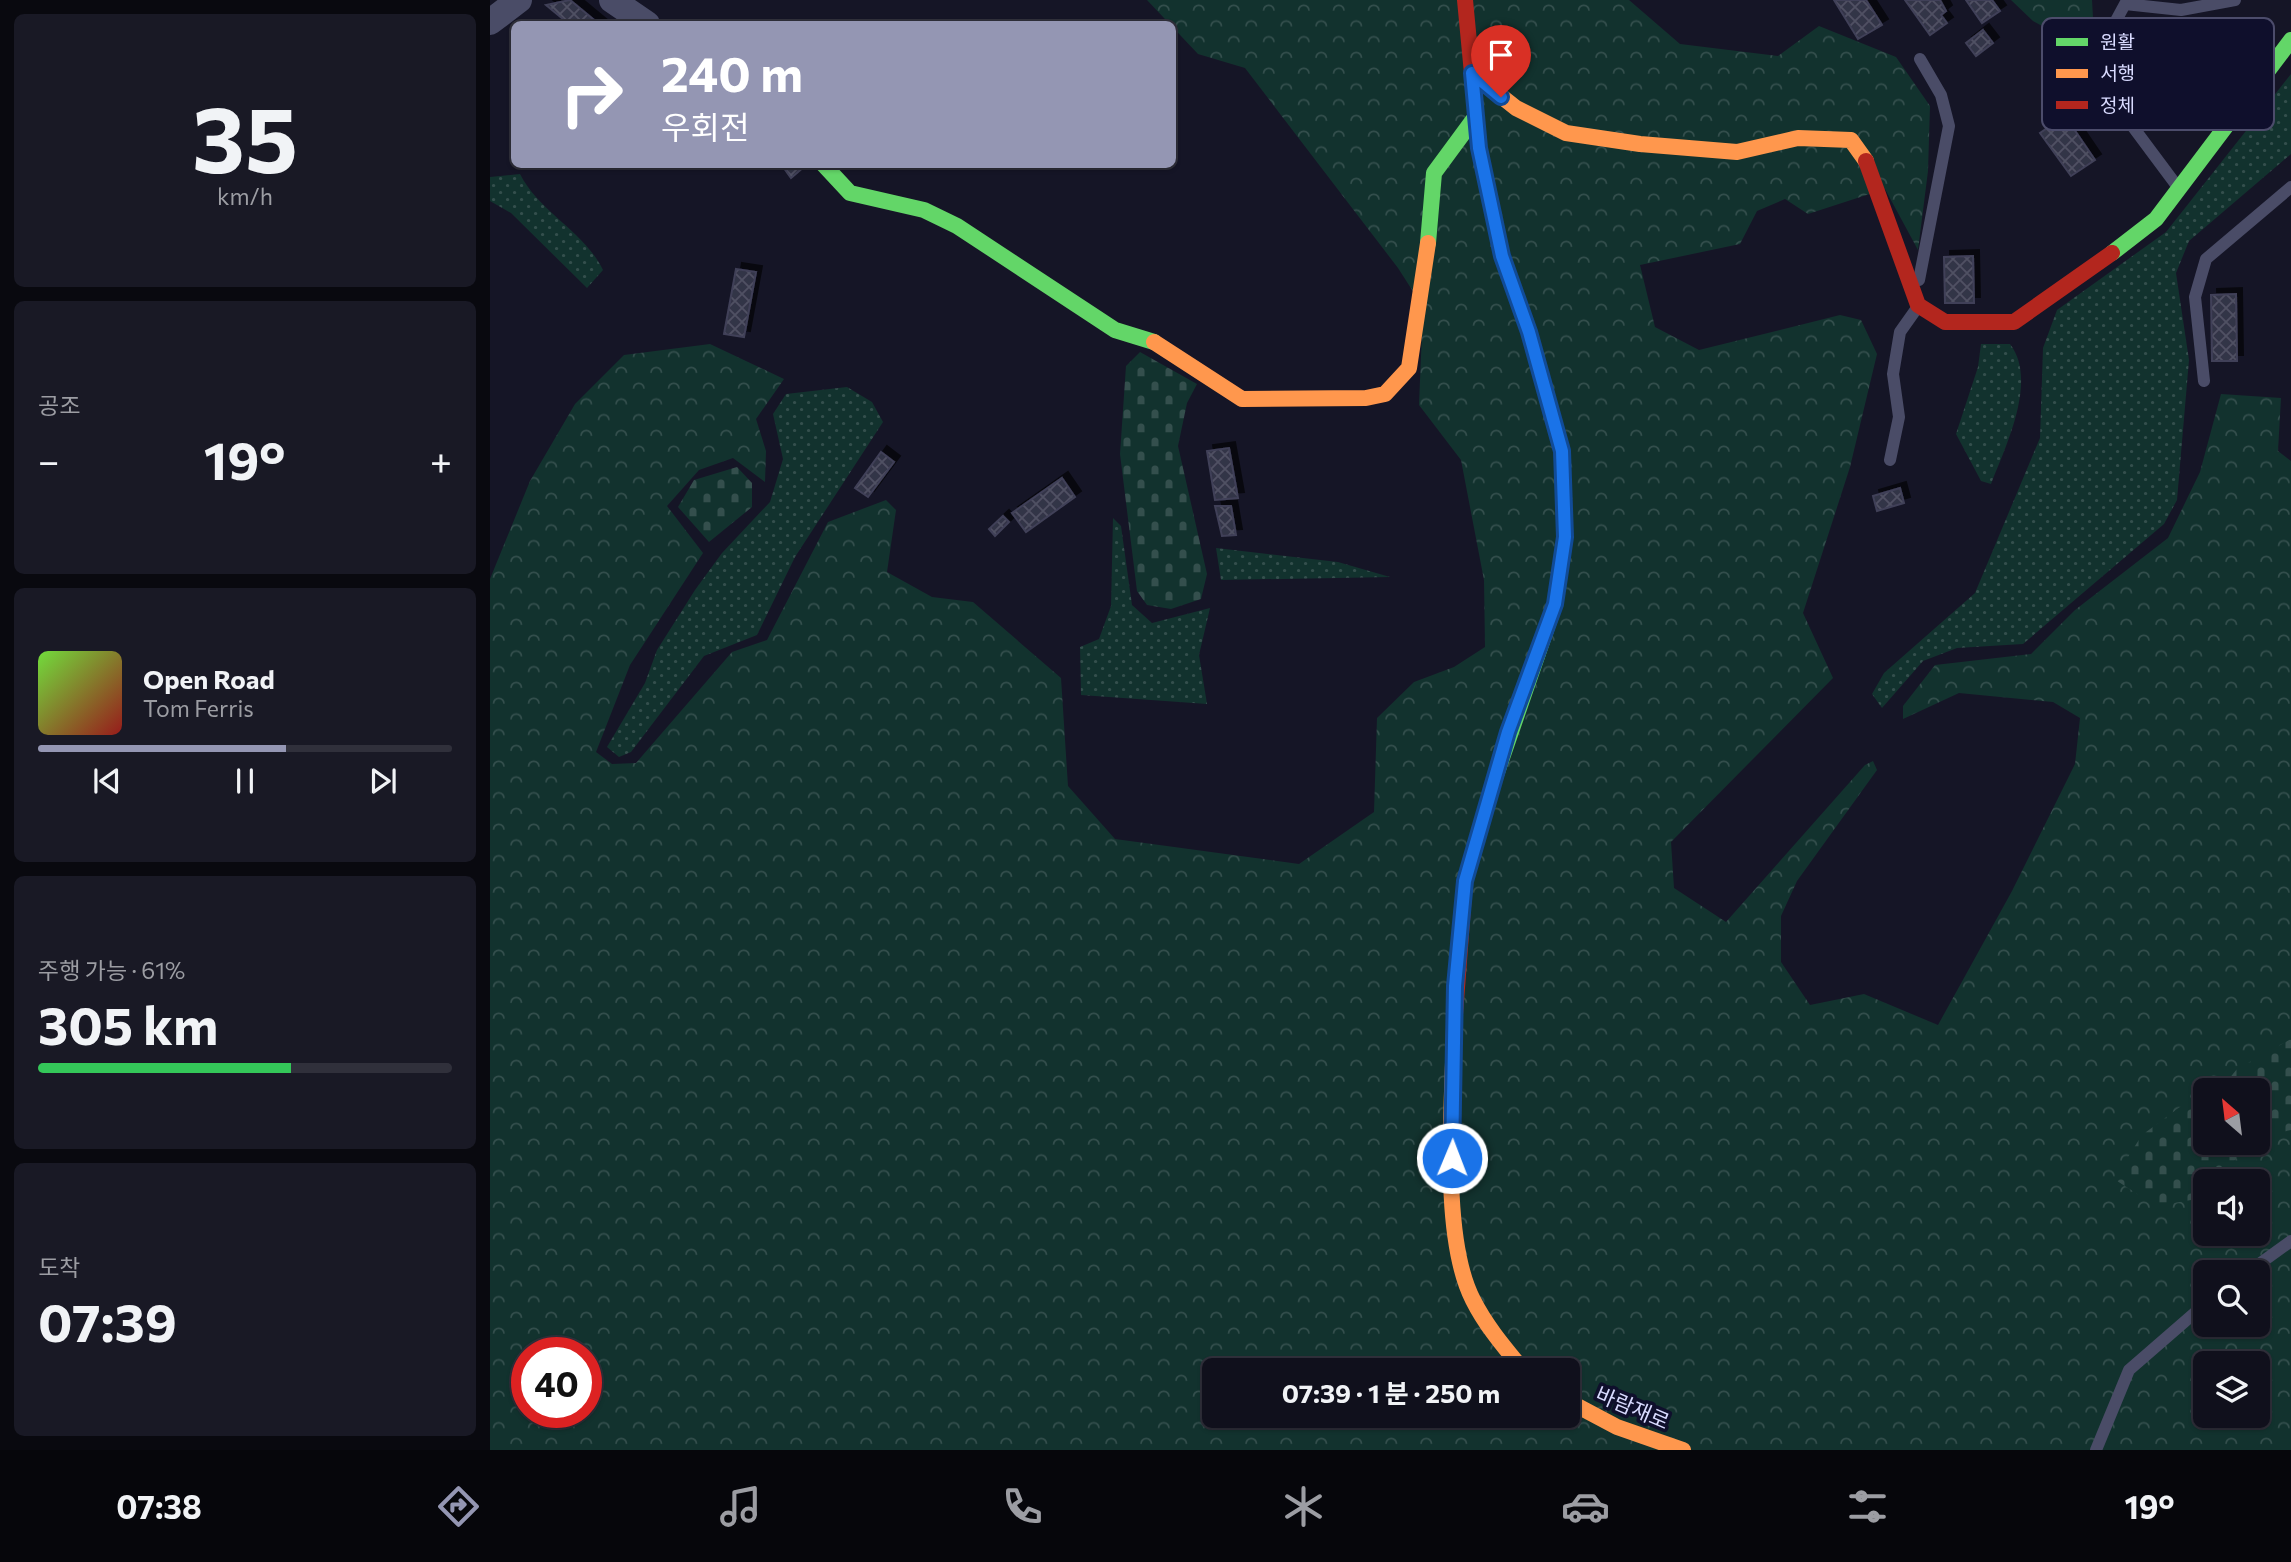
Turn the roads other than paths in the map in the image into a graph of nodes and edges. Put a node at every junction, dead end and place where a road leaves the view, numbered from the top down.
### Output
1 (519, 0) edge
2 (612, 0) edge
3 (1465, 0) edge
4 (2235, 0) edge
5 (2117, 18) edge
6 (644, 21) edge
7 (490, 22) edge
8 (2291, 40) edge
9 (1920, 59) dead end
10 (2274, 62) edge
11 (1472, 73) junction
12 (1476, 117) junction
13 (2136, 130) edge
14 (2223, 130) edge
15 (827, 168) edge
16 (2291, 187) edge
17 (2179, 188) junction
18 (1918, 305) junction
19 (2204, 381) dead end
20 (1890, 460) dead end
21 (2291, 1241) edge
22 (2265, 1260) edge
23 (2193, 1314) edge
24 (1513, 1358) edge
25 (1580, 1407) edge
26 (1683, 1450) edge
27 (2096, 1450) edge

1 - 7 street
2 - 6 street
3 - 11 street
4 - 5 lane
8 - 10 street
9 - 18 lane
11 - 12 street
11 - 18 street
12 - 15 street
12 - 24 street
13 - 17 lane
14 - 17 street
16 - 19 lane
17 - 18 street
18 - 20 lane
21 - 22 lane
23 - 27 lane
25 - 26 street, 바람재로

